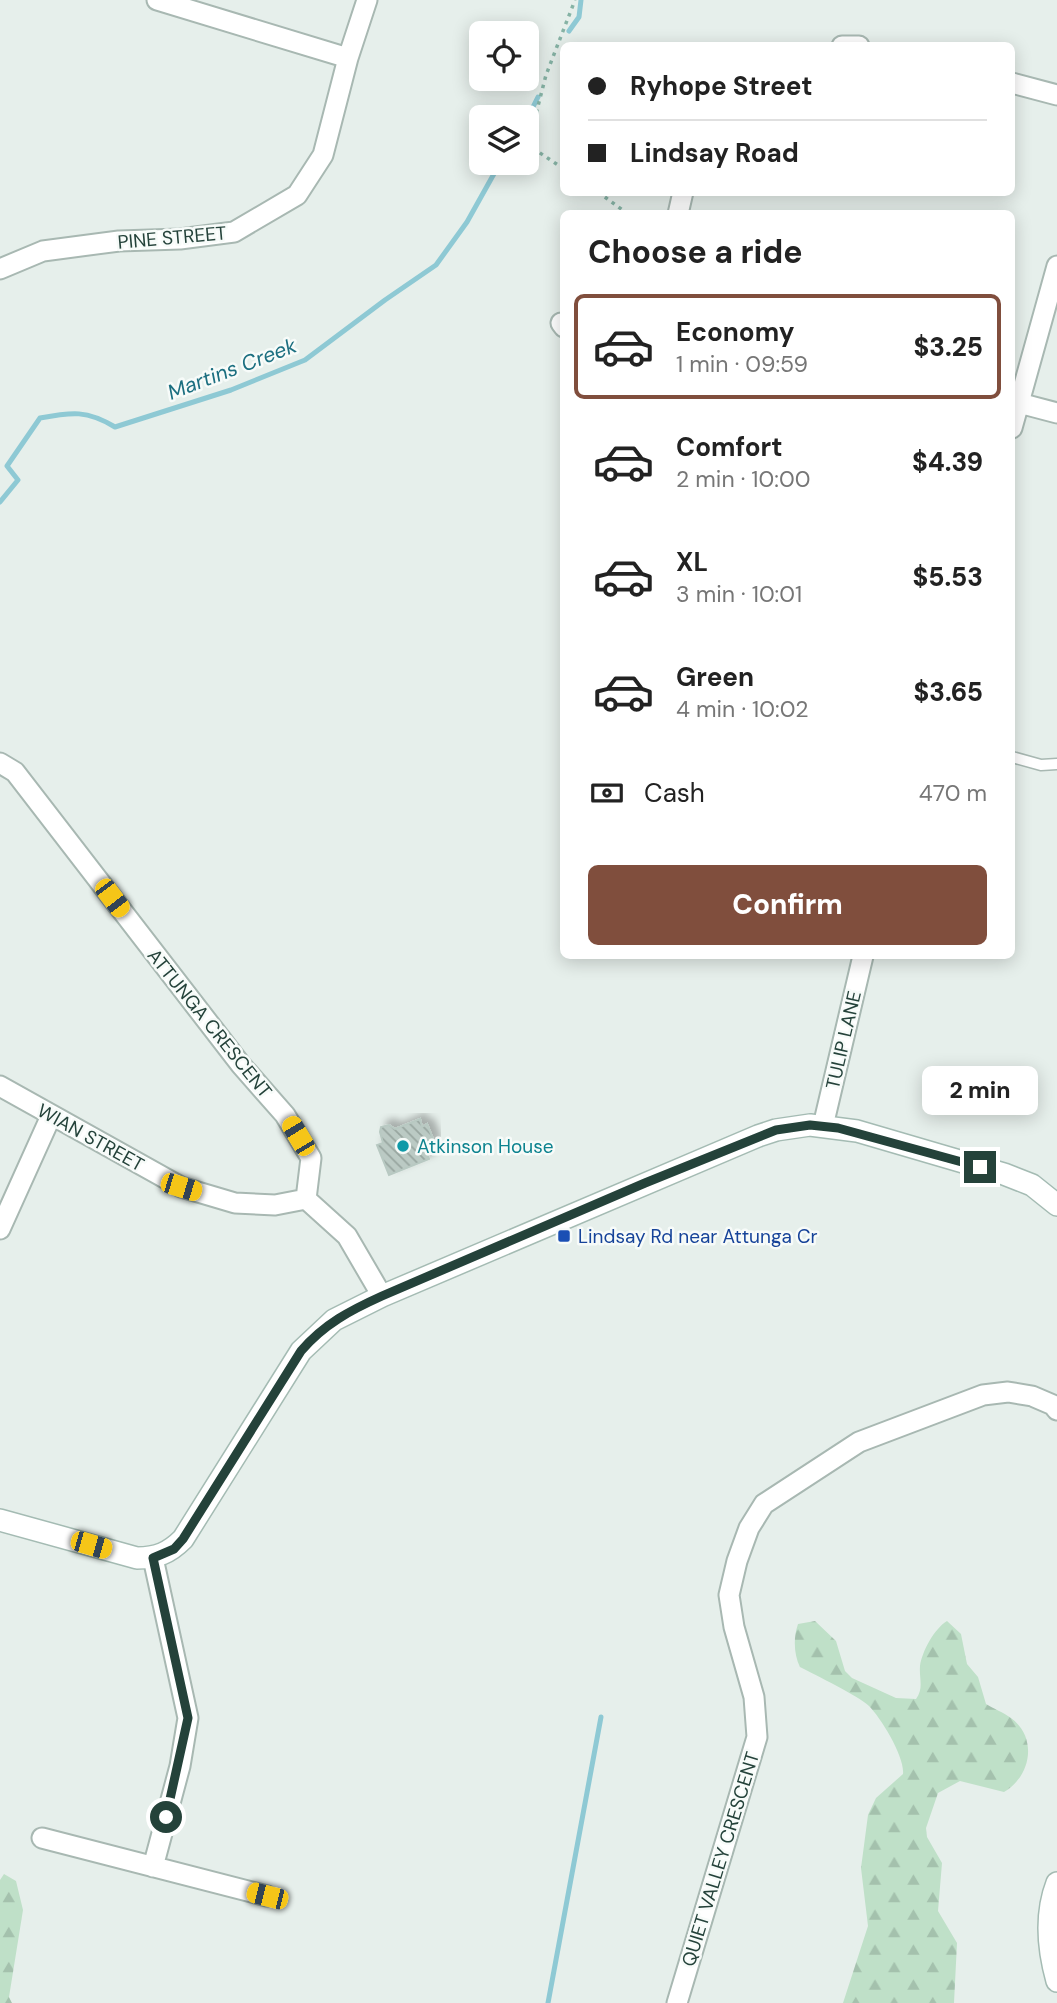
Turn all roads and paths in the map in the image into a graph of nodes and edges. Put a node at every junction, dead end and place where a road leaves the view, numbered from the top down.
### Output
1 (157, 0) edge
2 (367, 0) edge
3 (575, 0) edge
4 (348, 58) junction
5 (1015, 84) edge
6 (1057, 95) edge
7 (560, 166) edge
8 (603, 196) edge
9 (623, 210) edge
10 (1057, 266) edge
11 (0, 269) edge
12 (1019, 402) junction
13 (1057, 413) edge
14 (1015, 417) edge
15 (1015, 758) edge
16 (0, 763) edge
17 (1057, 764) edge
18 (862, 959) edge
19 (0, 1086) edge
20 (51, 1116) junction
21 (823, 1126) junction
22 (306, 1199) junction
23 (1057, 1205) edge
24 (0, 1229) edge
25 (382, 1296) junction
26 (1057, 1410) edge
27 (0, 1520) edge
28 (153, 1558) junction
29 (41, 1838) dead end
30 (153, 1867) junction
31 (1057, 1883) edge
32 (267, 1896) dead end
33 (1057, 1981) edge
34 (677, 2003) edge

1 - 4 street
2 - 4 street, PINE STREET
3 - 7 path
4 - 11 street, PINE STREET
5 - 6 street
8 - 9 path
10 - 12 street
12 - 13 street
12 - 14 street
15 - 17 lane
16 - 22 street, ATTUNGA CRESCENT
18 - 21 street, TULIP LANE
19 - 20 street, WIAN STREET
20 - 22 street, WIAN STREET
20 - 24 street
21 - 23 street
21 - 25 street
22 - 25 street
25 - 28 street
26 - 34 street, QUIET VALLEY CRESCENT
27 - 28 street
28 - 30 street
29 - 30 street
30 - 32 street
31 - 33 street

